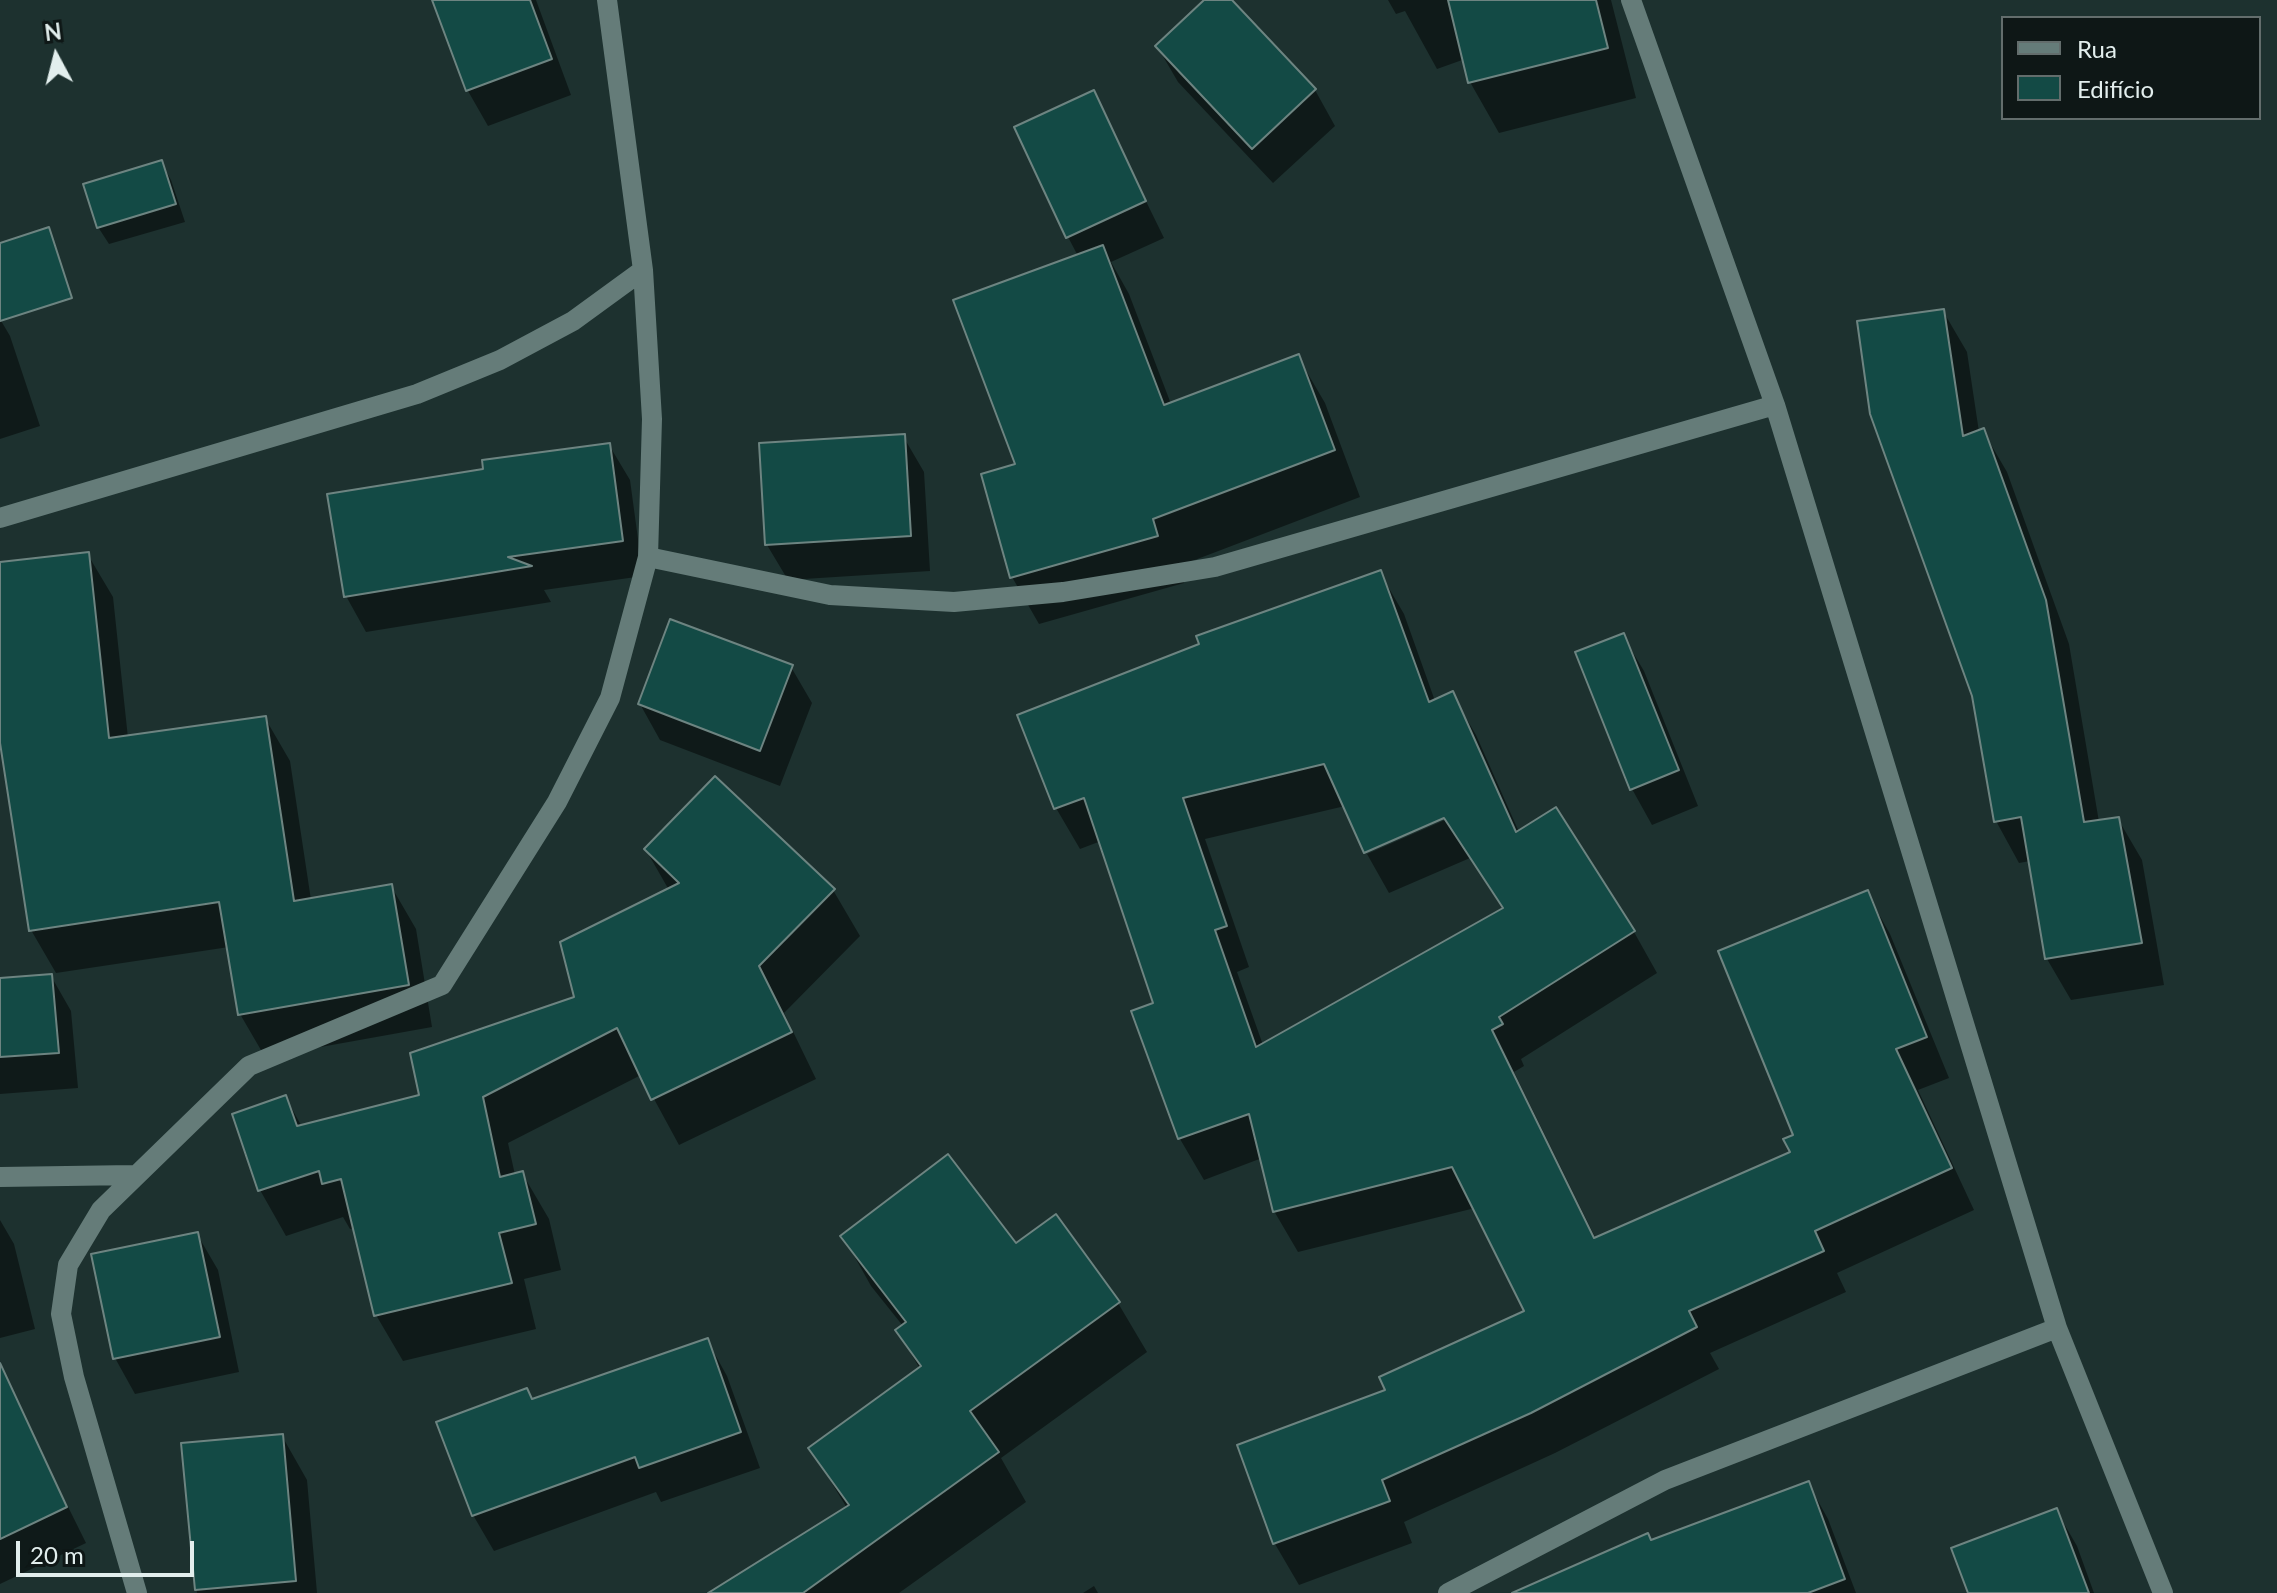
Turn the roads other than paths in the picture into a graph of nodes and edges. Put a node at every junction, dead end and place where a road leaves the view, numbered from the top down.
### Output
1 (607, 0) edge
2 (1631, 0) edge
3 (643, 270) junction
4 (1775, 405) junction
5 (0, 518) edge
6 (648, 557) junction
7 (133, 1175) junction
8 (0, 1177) edge
9 (2057, 1328) junction
10 (137, 1593) edge
11 (1448, 1593) edge
12 (2163, 1593) edge

1 - 3 street
2 - 4 street
3 - 5 street
3 - 6 street
4 - 6 street
4 - 9 street
6 - 7 street
7 - 8 street
7 - 10 street
9 - 11 street
9 - 12 street

